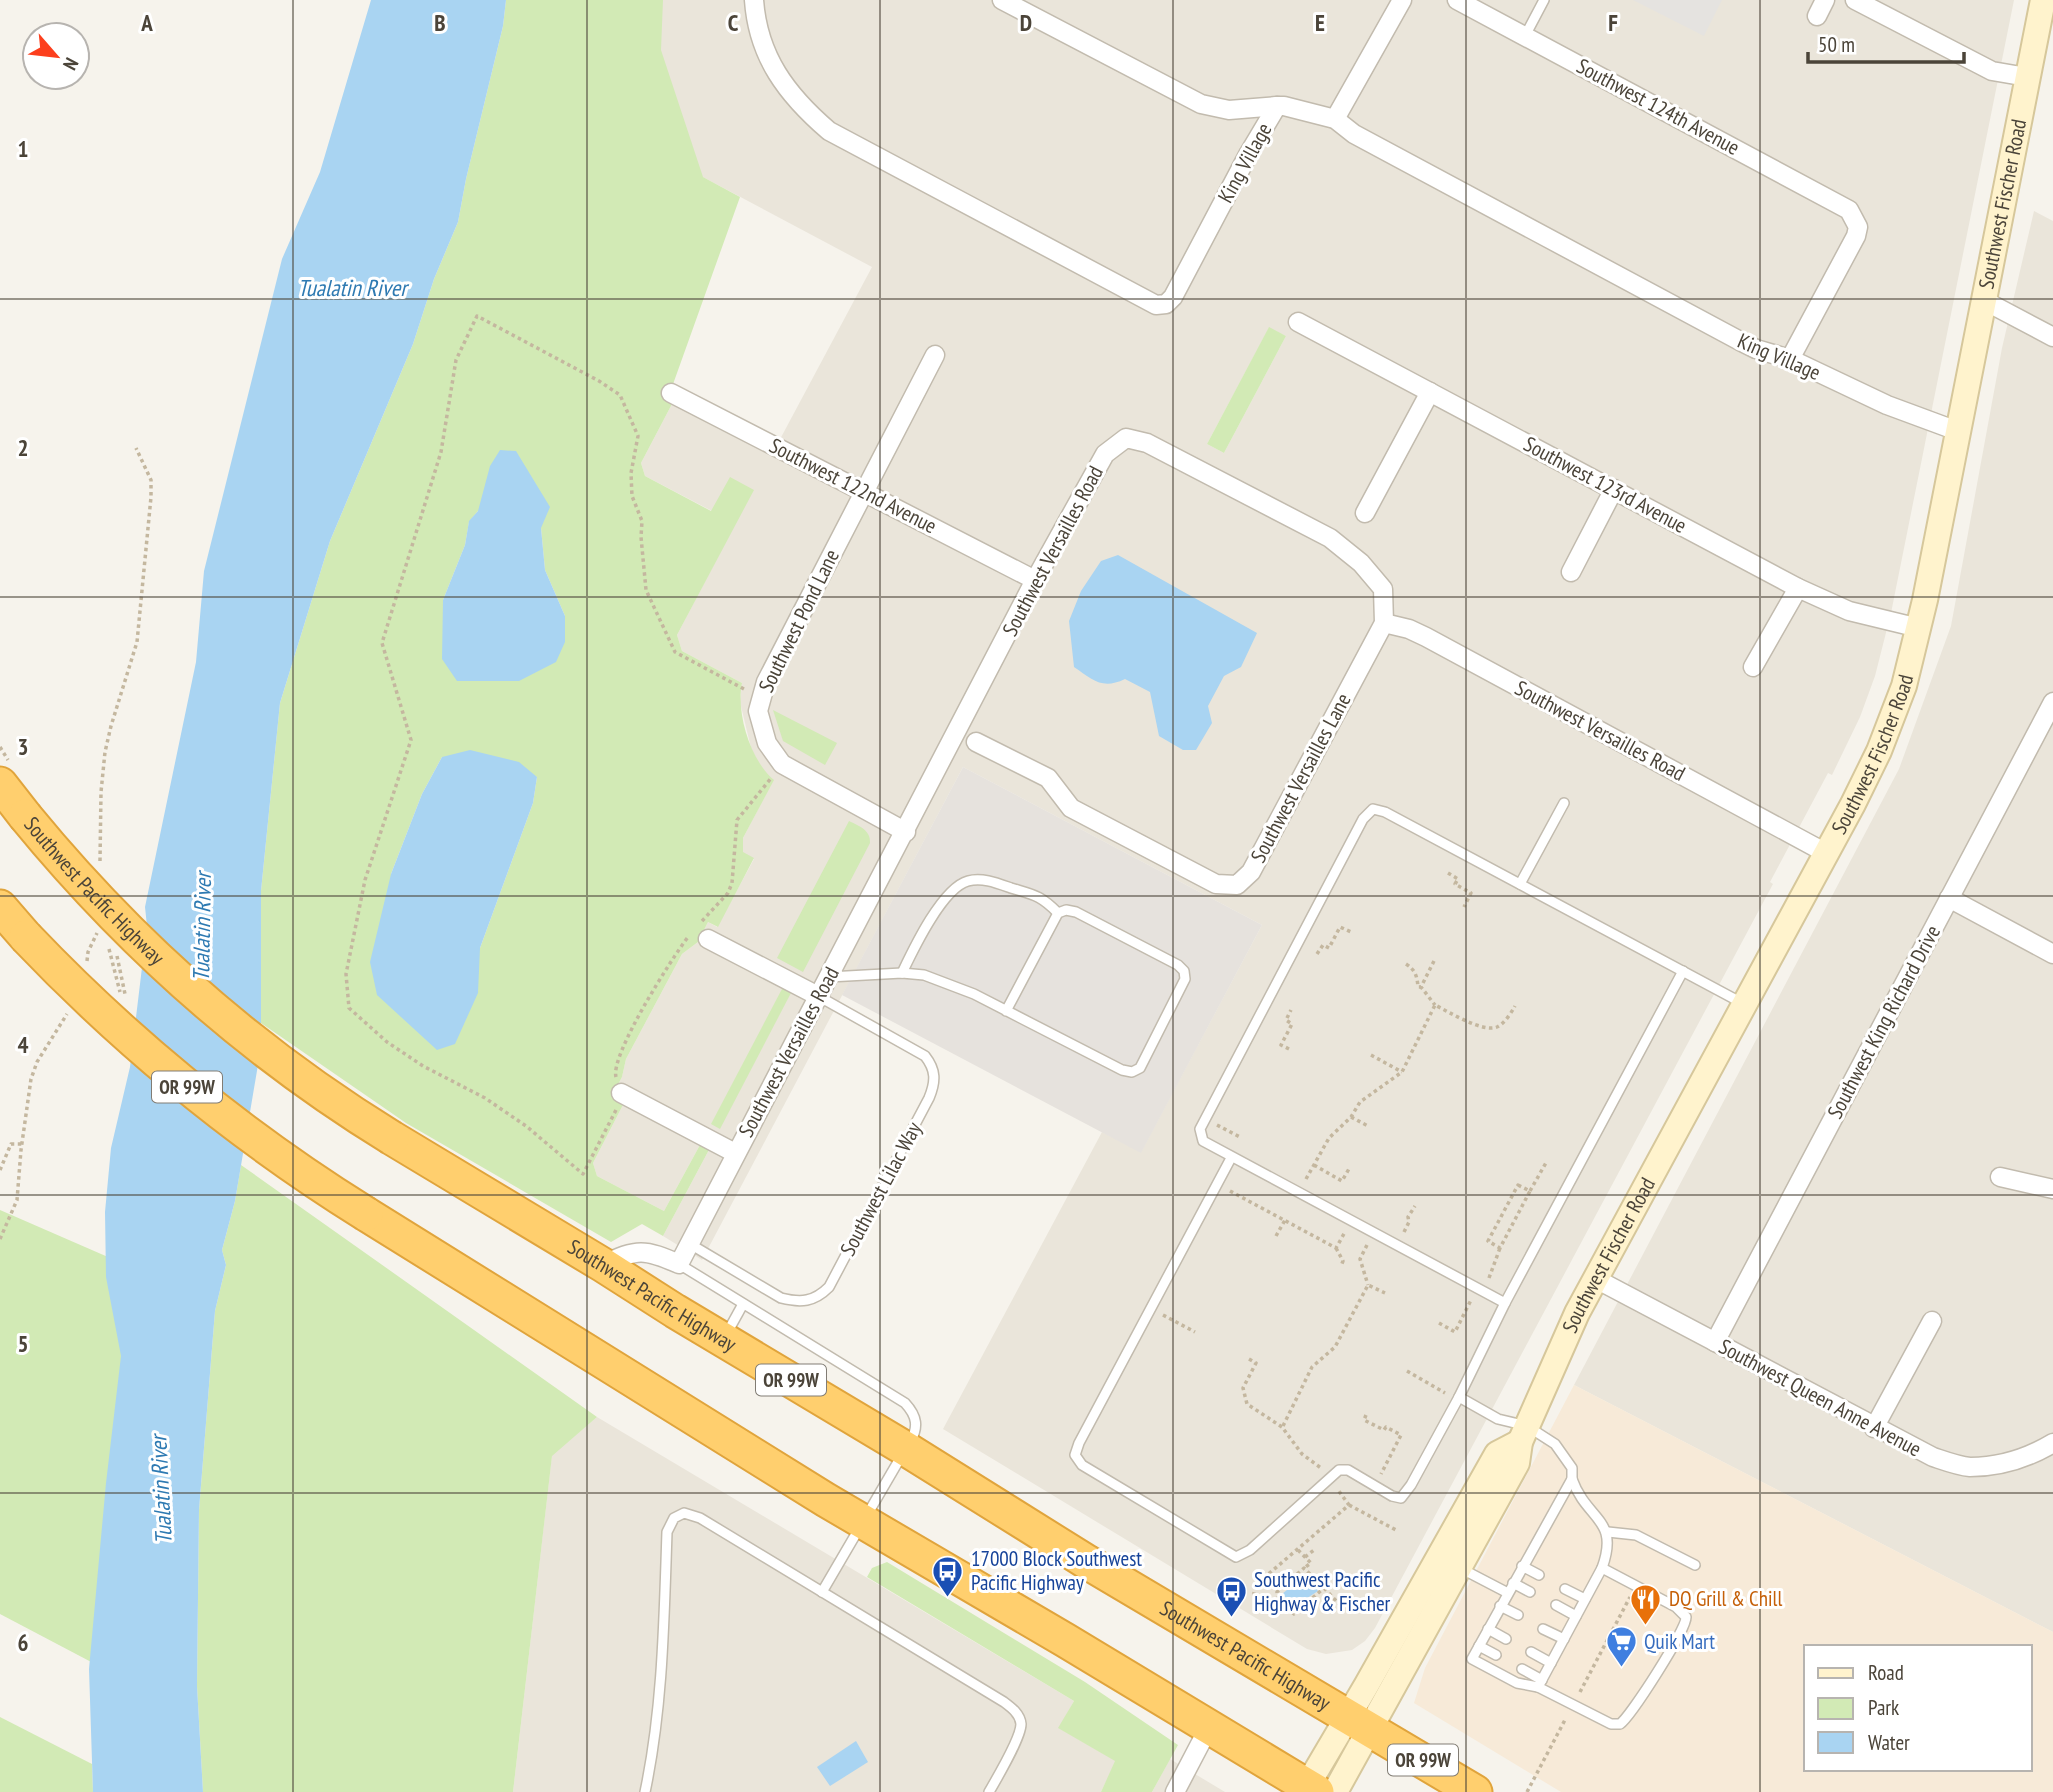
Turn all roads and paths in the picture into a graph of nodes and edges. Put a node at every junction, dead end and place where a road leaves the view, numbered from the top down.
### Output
1 (754, 0) edge
2 (1002, 0) edge
3 (1402, 0) edge
4 (1457, 0) edge
5 (1544, 0) edge
6 (1855, 0) edge
7 (2043, 0) edge
8 (1525, 36) junction
9 (2027, 77) junction
10 (1278, 106) junction
11 (1335, 119) junction
12 (1985, 301) junction
13 (1298, 322) dead end
14 (2053, 337) edge
15 (935, 355) dead end
16 (1790, 359) junction
17 (1430, 392) junction
18 (671, 393) dead end
19 (1960, 432) junction
20 (136, 448) dead end
21 (1614, 489) junction
22 (863, 491) junction
23 (1365, 513) dead end
24 (1571, 572) dead end
25 (1035, 580) junction
26 (1798, 588) junction
27 (1384, 622) junction
28 (1919, 628) junction
29 (1753, 667) dead end
30 (762, 695) junction
31 (2053, 702) edge
32 (2048, 724) edge
33 (976, 742) dead end
34 (0, 784) edge
35 (1564, 803) dead end
36 (906, 832) junction
37 (1826, 853) junction
38 (100, 870) dead end
39 (1448, 873) dead end
40 (1520, 884) junction
41 (1949, 898) junction
42 (0, 907) edge
43 (1464, 907) dead end
44 (1058, 913) junction
45 (98, 930) dead end
46 (1351, 932) dead end
47 (107, 937) dead end
48 (708, 939) dead end
49 (112, 942) dead end
50 (1317, 954) dead end
51 (2053, 954) edge
52 (1434, 961) dead end
53 (1406, 964) dead end
54 (1683, 971) junction
55 (86, 972) dead end
56 (902, 973) junction
57 (829, 977) junction
58 (1420, 987) junction
59 (125, 995) dead end
60 (818, 996) junction
61 (122, 1004) dead end
62 (1744, 1004) junction
63 (1435, 1005) junction
64 (1515, 1006) dead end
65 (71, 1008) dead end
66 (1291, 1010) dead end
67 (1006, 1011) junction
68 (1289, 1049) dead end
69 (1371, 1055) dead end
70 (1402, 1072) junction
71 (622, 1094) joint
72 (1351, 1117) junction
73 (1206, 1119) junction
74 (1367, 1126) dead end
75 (1240, 1137) dead end
76 (22, 1144) junction
77 (735, 1153) junction
78 (1231, 1158) junction
79 (1546, 1161) dead end
80 (1314, 1165) junction
81 (1350, 1167) dead end
82 (0, 1170) edge
83 (2000, 1177) dead end
84 (1217, 1184) junction
85 (2053, 1189) edge
86 (1530, 1191) junction
87 (1299, 1194) junction
88 (1415, 1206) dead end
89 (1285, 1220) junction
90 (1345, 1232) dead end
91 (1276, 1236) dead end
92 (0, 1239) edge
93 (1357, 1239) dead end
94 (690, 1244) junction
95 (1396, 1245) junction
96 (1336, 1248) junction
97 (1500, 1248) junction
98 (679, 1264) junction
99 (603, 1265) junction
100 (1341, 1266) dead end
101 (1596, 1279) junction
102 (1368, 1285) junction
103 (1479, 1290) junction
104 (1385, 1293) dead end
105 (1505, 1303) junction
106 (743, 1304) junction
107 (1151, 1308) junction
108 (1931, 1321) dead end
109 (1439, 1323) dead end
110 (1195, 1332) dead end
111 (723, 1339) junction
112 (1714, 1342) junction
113 (1249, 1359) dead end
114 (1407, 1371) dead end
115 (1458, 1398) junction
116 (1366, 1415) dead end
117 (1282, 1427) junction
118 (1874, 1428) junction
119 (1523, 1434) junction
120 (2053, 1443) edge
121 (906, 1449) junction
122 (1331, 1476) junction
123 (1572, 1479) junction
124 (1375, 1486) junction
125 (1349, 1505) junction
126 (863, 1521) junction
127 (1396, 1530) dead end
128 (1608, 1532) junction
129 (1297, 1550) junction
130 (1314, 1550) dead end
131 (1305, 1557) junction
132 (1695, 1565) dead end
133 (1522, 1566) junction
134 (1304, 1568) junction
135 (1460, 1568) junction
136 (1602, 1568) junction
137 (1539, 1575) dead end
138 (1513, 1583) junction
139 (1636, 1586) junction
140 (1324, 1588) junction
141 (1565, 1588) dead end
142 (821, 1592) junction
143 (1530, 1592) dead end
144 (1508, 1593) junction
145 (1278, 1600) junction
146 (1585, 1600) junction
147 (1556, 1605) dead end
148 (1341, 1606) dead end
149 (1500, 1606) junction
150 (1518, 1615) dead end
151 (1576, 1616) junction
152 (1488, 1629) junction
153 (1543, 1629) dead end
154 (1506, 1639) dead end
155 (1564, 1639) junction
156 (1479, 1646) junction
157 (1531, 1652) dead end
158 (1496, 1655) dead end
159 (1551, 1662) junction
160 (1522, 1669) dead end
161 (1540, 1683) junction
162 (1573, 1705) junction
163 (1360, 1722) junction
164 (1209, 1727) junction
165 (1320, 1790) edge
166 (645, 1792) edge
167 (989, 1792) edge
168 (1175, 1792) edge
169 (1475, 1792) edge
170 (1527, 1792) edge

1 - 10 street, King Village
2 - 10 street
3 - 11 street
4 - 8 street, Southwest 124th Avenue
5 - 8 lane
6 - 9 street
7 - 9 street, Southwest Fischer Road
8 - 16 street, Southwest 124th Avenue
9 - 12 street, Southwest Fischer Road
10 - 11 street, King Village
11 - 16 street, King Village
12 - 14 street
12 - 19 street, Southwest Fischer Road
13 - 17 street, Southwest 123rd Avenue
15 - 22 street, Southwest Pond Lane
16 - 19 street, King Village
17 - 21 street, Southwest 123rd Avenue
17 - 23 street
18 - 22 street, Southwest 122nd Avenue
19 - 28 street, Southwest Fischer Road
20 - 38 path
21 - 24 street
21 - 26 street, Southwest 123rd Avenue
22 - 25 street, Southwest 122nd Avenue
22 - 30 street, Southwest Pond Lane
25 - 27 street, Southwest Versailles Road
25 - 36 street, Southwest Versailles Road
26 - 28 street, Southwest 123rd Avenue
26 - 29 street
27 - 33 street, Southwest Versailles Lane
27 - 37 street, Southwest Versailles Road
28 - 37 street, Southwest Fischer Road
30 - 36 street, Southwest Pond Lane
30 - 71 path
31 - 32 street, Southwest King Richard Drive
32 - 41 street, Southwest King Richard Drive
34 - 99 highway, Southwest Pacific Highway / OR 99W, bridge
35 - 40 lane
36 - 57 street, Southwest Versailles Road
37 - 62 street, Southwest Fischer Road
39 - 43 path
40 - 54 lane
40 - 73 lane
41 - 51 street
41 - 112 street, Southwest King Richard Drive
42 - 126 highway, OR 99W, bridge
44 - 56 lane
44 - 67 lane
44 - 67 lane
45 - 47 path
46 - 50 path
48 - 60 street
49 - 59 path
52 - 58 path
53 - 58 path
54 - 62 lane
54 - 105 lane
55 - 61 path
56 - 57 lane
56 - 67 lane
57 - 60 street, Southwest Versailles Road
58 - 63 path
60 - 77 street, Southwest Versailles Road
60 - 94 lane, Southwest Lilac Way
62 - 101 street, Southwest Fischer Road
63 - 64 path
63 - 70 path
65 - 76 path
66 - 68 path
69 - 70 path
70 - 72 path
71 - 77 street
72 - 74 path
72 - 80 path
73 - 75 path
73 - 78 lane
76 - 82 path
76 - 92 path
77 - 94 street, Southwest Versailles Road
78 - 84 lane
78 - 87 lane
79 - 86 path
80 - 81 path
80 - 87 path
83 - 85 street
84 - 89 path
84 - 107 lane
86 - 97 path
86 - 97 path
87 - 95 lane
88 - 95 path
89 - 91 path
89 - 96 path
90 - 96 path
93 - 102 path
94 - 98 street, Southwest Versailles Road
95 - 103 lane
96 - 100 path
97 - 103 path
98 - 99 street
98 - 106 lane
99 - 111 highway, Southwest Pacific Highway / OR 99W
101 - 112 street, Southwest Queen Anne Avenue
101 - 119 street, Southwest Fischer Road
102 - 104 path
102 - 117 path
103 - 105 lane
103 - 109 path
105 - 115 lane
106 - 111 lane
106 - 121 lane
107 - 110 path
107 - 122 lane
108 - 118 street
111 - 121 highway, Southwest Pacific Highway / OR 99W
112 - 118 street, Southwest Queen Anne Avenue
113 - 117 path
114 - 115 path
115 - 119 lane
115 - 124 lane
116 - 124 path
117 - 122 path
118 - 120 street, Southwest Queen Anne Avenue
119 - 123 lane
119 - 135 street, Southwest Fischer Road
119 - 163 street, Southwest Fischer Road
121 - 126 lane
121 - 163 highway, Southwest Pacific Highway / OR 99W
122 - 124 lane
122 - 125 path
123 - 128 lane
123 - 133 lane
125 - 127 path
125 - 129 path
126 - 142 lane
126 - 164 highway, OR 99W
128 - 132 lane
128 - 136 lane
129 - 131 path
129 - 145 path
130 - 131 path
131 - 134 path
133 - 137 lane
133 - 138 lane
134 - 140 path
134 - 145 path
135 - 144 lane
135 - 163 street, Southwest Fischer Road
136 - 139 lane
136 - 146 lane
138 - 143 lane
138 - 144 lane
139 - 162 path
139 - 162 lane
140 - 145 path
140 - 148 path
141 - 146 lane
142 - 166 lane
142 - 167 lane
144 - 149 lane
146 - 151 lane
147 - 151 lane
149 - 150 lane
149 - 152 lane
151 - 155 lane
152 - 154 lane
152 - 156 lane
153 - 155 lane
155 - 159 lane
156 - 158 lane
156 - 161 lane
157 - 159 lane
159 - 161 lane
160 - 161 lane
161 - 162 lane
162 - 170 path
163 - 165 street, Southwest Fischer Road
163 - 169 highway, Southwest Pacific Highway / OR 99W
164 - 165 highway, OR 99W
164 - 168 street

